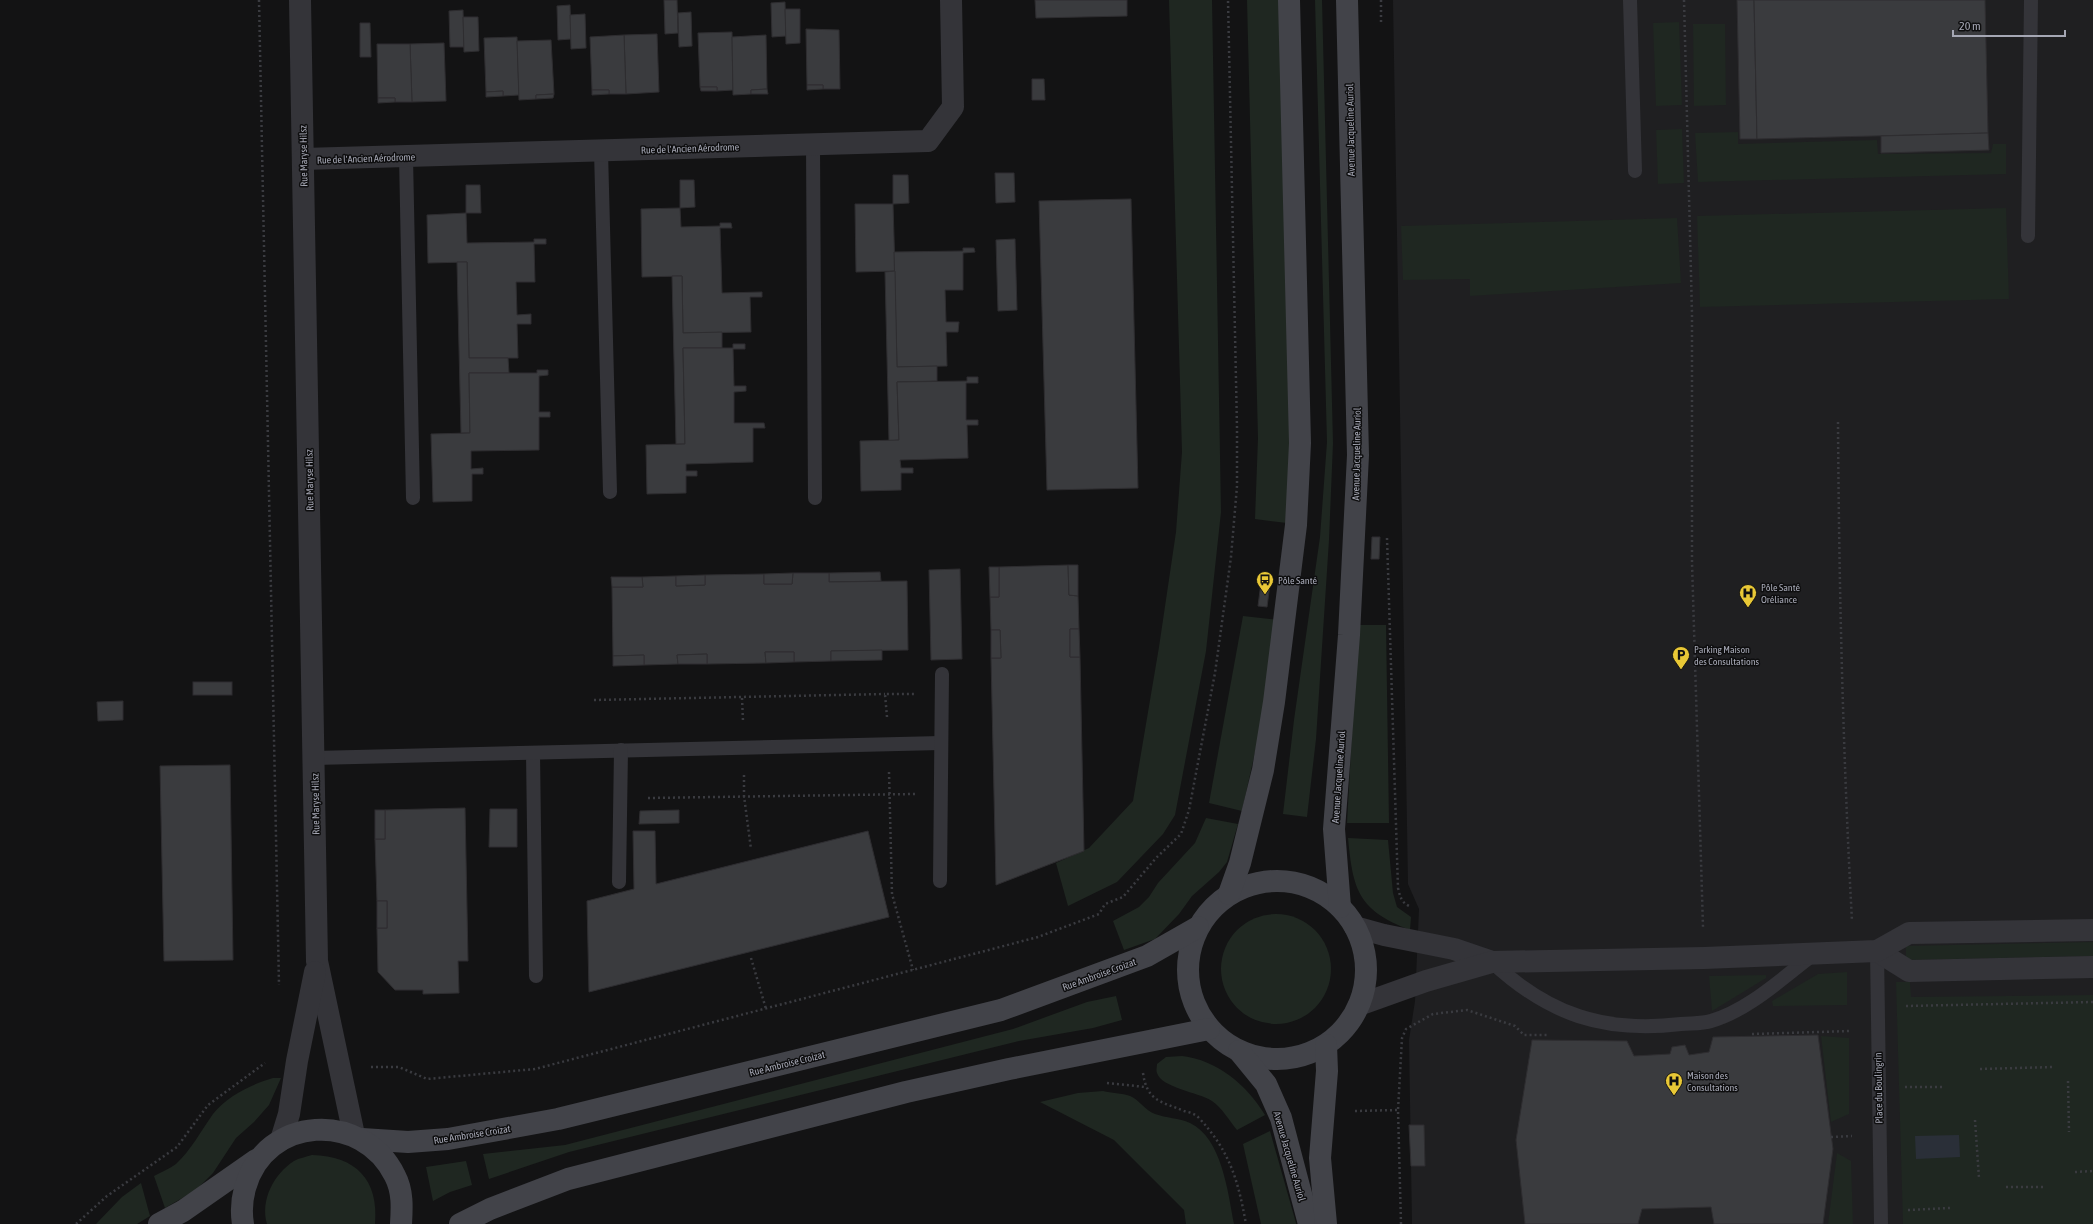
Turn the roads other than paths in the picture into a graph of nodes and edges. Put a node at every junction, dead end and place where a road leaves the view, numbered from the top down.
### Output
1 (300, 0) edge
2 (951, 0) edge
3 (1289, 0) edge
4 (1347, 0) edge
5 (1630, 0) edge
6 (2031, 0) edge
7 (813, 145) junction
8 (601, 151) junction
9 (406, 157) junction
10 (303, 160) junction
11 (1635, 171) dead end
12 (2028, 236) dead end
13 (610, 492) dead end
14 (413, 498) dead end
15 (815, 498) dead end
16 (942, 674) dead end
17 (941, 743) junction
18 (621, 750) junction
19 (533, 753) junction
20 (314, 758) junction
21 (619, 882) dead end
22 (940, 882) dead end
23 (1229, 894) junction
24 (1340, 907) junction
25 (1355, 927) junction
26 (1198, 928) junction
27 (2093, 930) edge
28 (1877, 951) junction
29 (1813, 954) junction
30 (317, 961) junction
31 (1492, 962) junction
32 (2093, 967) edge
33 (536, 976) dead end
34 (1360, 1005) junction
35 (1210, 1029) junction
36 (1326, 1045) junction
37 (1239, 1051) junction
38 (358, 1137) junction
39 (281, 1140) junction
40 (260, 1157) junction
41 (159, 1224) edge
42 (243, 1224) edge
43 (401, 1224) edge
44 (460, 1224) edge
45 (1309, 1224) edge
46 (1326, 1224) edge
47 (1880, 1224) edge

1 - 10 street, Rue Maryse Hilsz
2 - 7 street, Rue de l'Ancien Aérodrome
3 - 23 main road
4 - 24 main road, Avenue Jacqueline Auriol
5 - 11 lane
6 - 12 lane
7 - 8 street, Rue de l'Ancien Aérodrome
7 - 15 lane
8 - 9 street, Rue de l'Ancien Aérodrome
8 - 13 lane
9 - 10 street, Rue de l'Ancien Aérodrome
9 - 14 lane
10 - 20 street, Rue Maryse Hilsz
16 - 17 lane
17 - 18 lane
17 - 22 lane
18 - 19 lane
18 - 21 lane
19 - 20 lane
19 - 33 lane
20 - 30 street, Rue Maryse Hilsz
23 - 24 main road
23 - 26 main road
24 - 25 main road
25 - 31 street
25 - 34 main road
26 - 35 main road
26 - 38 main road, Rue Ambroise Croizat
27 - 28 street
28 - 29 street
28 - 32 street
28 - 47 lane, Place du Boulingrin
29 - 31 street
29 - 31 lane
30 - 38 street, Rue Maryse Hilsz
30 - 39 street, Rue Maryse Hilsz
31 - 34 street
34 - 36 main road
35 - 37 main road
35 - 44 main road
36 - 37 main road
36 - 46 main road, Avenue Jacqueline Auriol
37 - 45 main road, Avenue Jacqueline Auriol
38 - 39 main road, Rue Ambroise Croizat
38 - 43 main road
39 - 40 main road, Rue Ambroise Croizat
40 - 41 main road
40 - 42 main road

